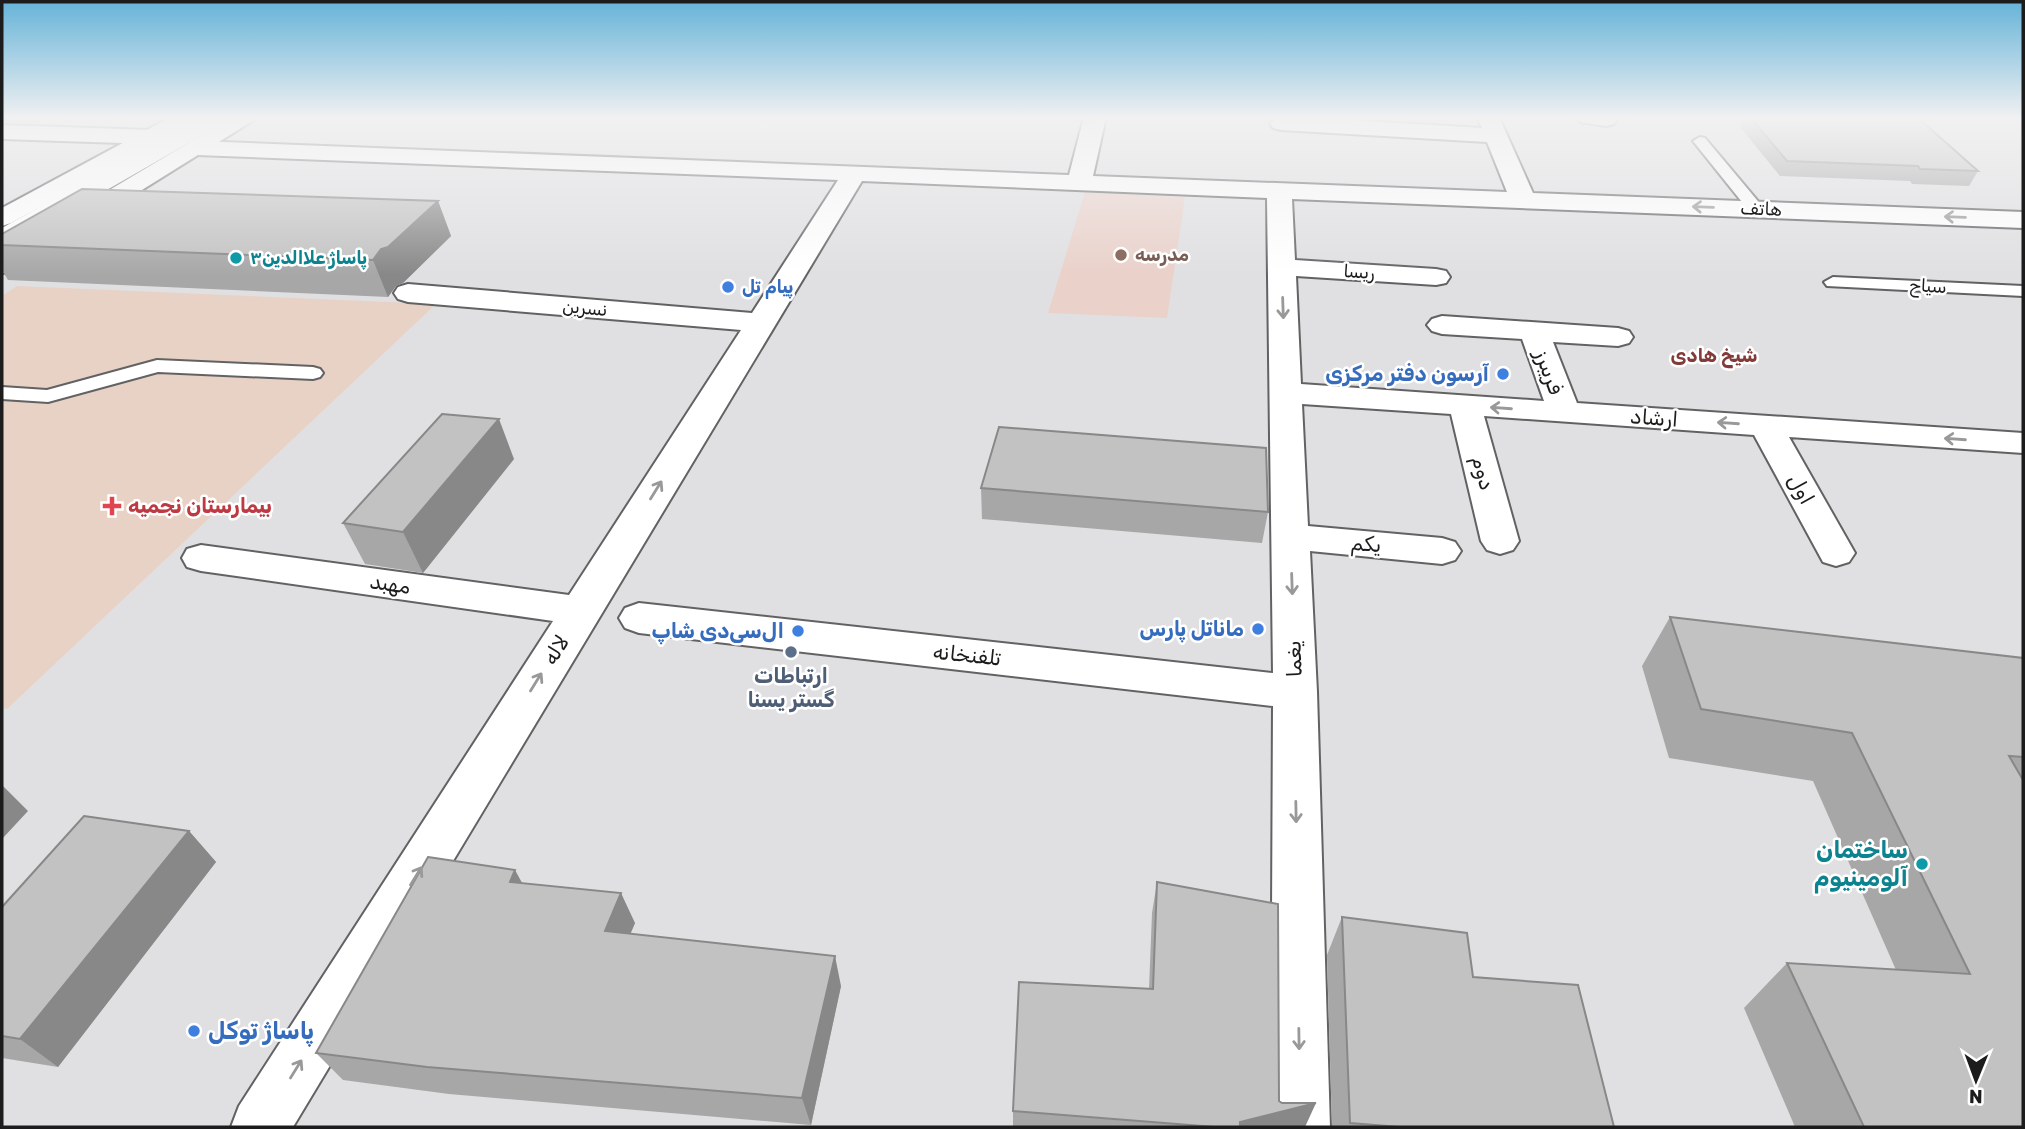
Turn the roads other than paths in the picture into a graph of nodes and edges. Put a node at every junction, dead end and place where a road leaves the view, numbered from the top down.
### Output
1 (91, 170) edge
2 (125, 170) edge
3 (139, 170) edge
4 (794, 170) edge
5 (1082, 170) edge
6 (1510, 170) edge
7 (1724, 170) edge
8 (854, 174) junction
9 (1079, 183) junction
10 (1279, 191) junction
11 (1522, 200) junction
12 (1756, 209) junction
13 (2, 218) edge
14 (2023, 220) edge
15 (2, 239) edge
16 (2, 265) edge
17 (1282, 267) junction
18 (1436, 277) dead end
19 (1833, 282) dead end
20 (2023, 291) edge
21 (408, 293) dead end
22 (761, 323) junction
23 (1442, 325) dead end
24 (1534, 331) junction
25 (1618, 337) dead end
26 (313, 373) dead end
27 (2, 393) edge
28 (1285, 393) junction
29 (1465, 405) junction
30 (1564, 412) junction
31 (1766, 426) junction
32 (2023, 443) edge
33 (1290, 537) junction
34 (1500, 541) dead end
35 (1441, 551) dead end
36 (1836, 553) dead end
37 (201, 558) dead end
38 (580, 611) junction
39 (639, 618) dead end
40 (1295, 692) junction
41 (260, 1127) edge
42 (1300, 1127) edge

1 - 13 street
2 - 15 street
3 - 16 street
4 - 8 street, هاتف
5 - 9 street
6 - 11 street
7 - 12 lane
8 - 9 street, هاتف
8 - 22 street, لاله
9 - 10 street, هاتف
10 - 11 street, هاتف
10 - 17 street, یغما
12 -> 11 street, هاتف
14 -> 12 street, هاتف
17 - 18 street, ریسا
17 -> 28 street, یغما
19 - 20 lane, سیاح
21 - 22 street, نسرین
38 -> 22 street, لاله
23 - 24 street
24 - 25 street
24 - 30 street, فریبرز
26 - 27 lane
28 - 29 street, ارشاد
28 - 33 street, یغما
30 -> 29 street, ارشاد
29 - 34 street, دوم
31 -> 30 street, ارشاد
32 -> 31 street, ارشاد
31 - 36 street, اول
33 - 35 street, یکم
33 -> 40 street, یغما
37 - 38 street, مهبد
41 -> 38 street, لاله
39 - 40 street, تلفنخانه
40 -> 42 street, یغما

